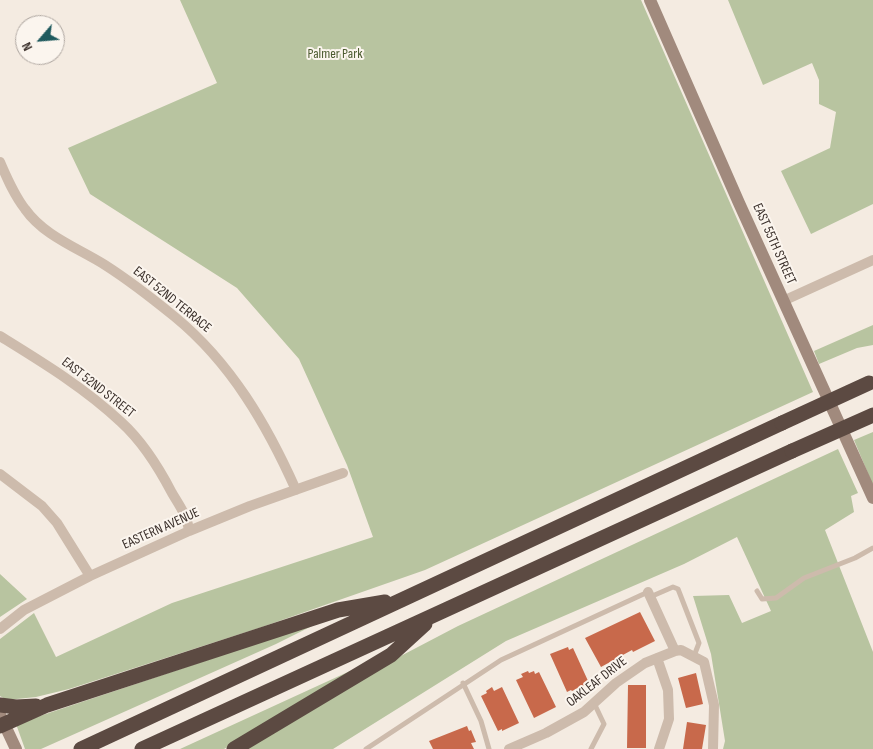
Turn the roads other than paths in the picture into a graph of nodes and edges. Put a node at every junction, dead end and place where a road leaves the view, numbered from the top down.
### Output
1 (650, 0) edge
2 (0, 162) edge
3 (873, 260) edge
4 (784, 301) junction
5 (0, 336) edge
6 (871, 382) edge
7 (873, 415) edge
8 (343, 473) dead end
9 (0, 474) edge
10 (296, 490) junction
11 (873, 498) edge
12 (189, 531) junction
13 (873, 548) edge
14 (90, 576) junction
15 (757, 591) dead end
16 (649, 594) junction
17 (404, 599) junction
18 (436, 614) junction
19 (0, 629) edge
20 (675, 650) junction
21 (694, 656) junction
22 (657, 658) junction
23 (463, 684) junction
24 (594, 703) junction
25 (0, 705) edge
26 (47, 705) junction
27 (2, 722) edge
28 (16, 749) edge
29 (81, 749) edge
30 (142, 749) edge
31 (234, 749) edge
32 (366, 749) edge
33 (489, 749) edge
34 (508, 749) edge
35 (591, 749) edge
36 (659, 749) edge
37 (713, 749) edge

1 - 4 street, EAST 55TH STREET
2 - 10 street, EAST 52ND TERRACE
3 - 4 street
4 - 11 street, EAST 55TH STREET
5 - 12 street, EAST 52ND STREET
6 - 17 highway, bridge
7 - 18 highway, bridge
8 - 10 street, EASTERN AVENUE
9 - 14 street
10 - 12 street, EASTERN AVENUE
12 - 14 street, EASTERN AVENUE
13 - 15 lane
14 - 19 street, EASTERN AVENUE
16 - 20 street
16 - 21 lane
16 - 23 lane
17 - 26 highway
17 - 29 highway
18 - 30 highway
18 - 31 highway
20 - 21 street
20 - 22 street, OAKLEAF DRIVE
21 - 37 street
22 - 24 street, OAKLEAF DRIVE
22 - 36 street
23 - 32 lane
23 - 33 lane
24 - 34 street, OAKLEAF DRIVE
24 - 35 lane
25 - 26 highway
26 - 27 highway
27 - 28 street

